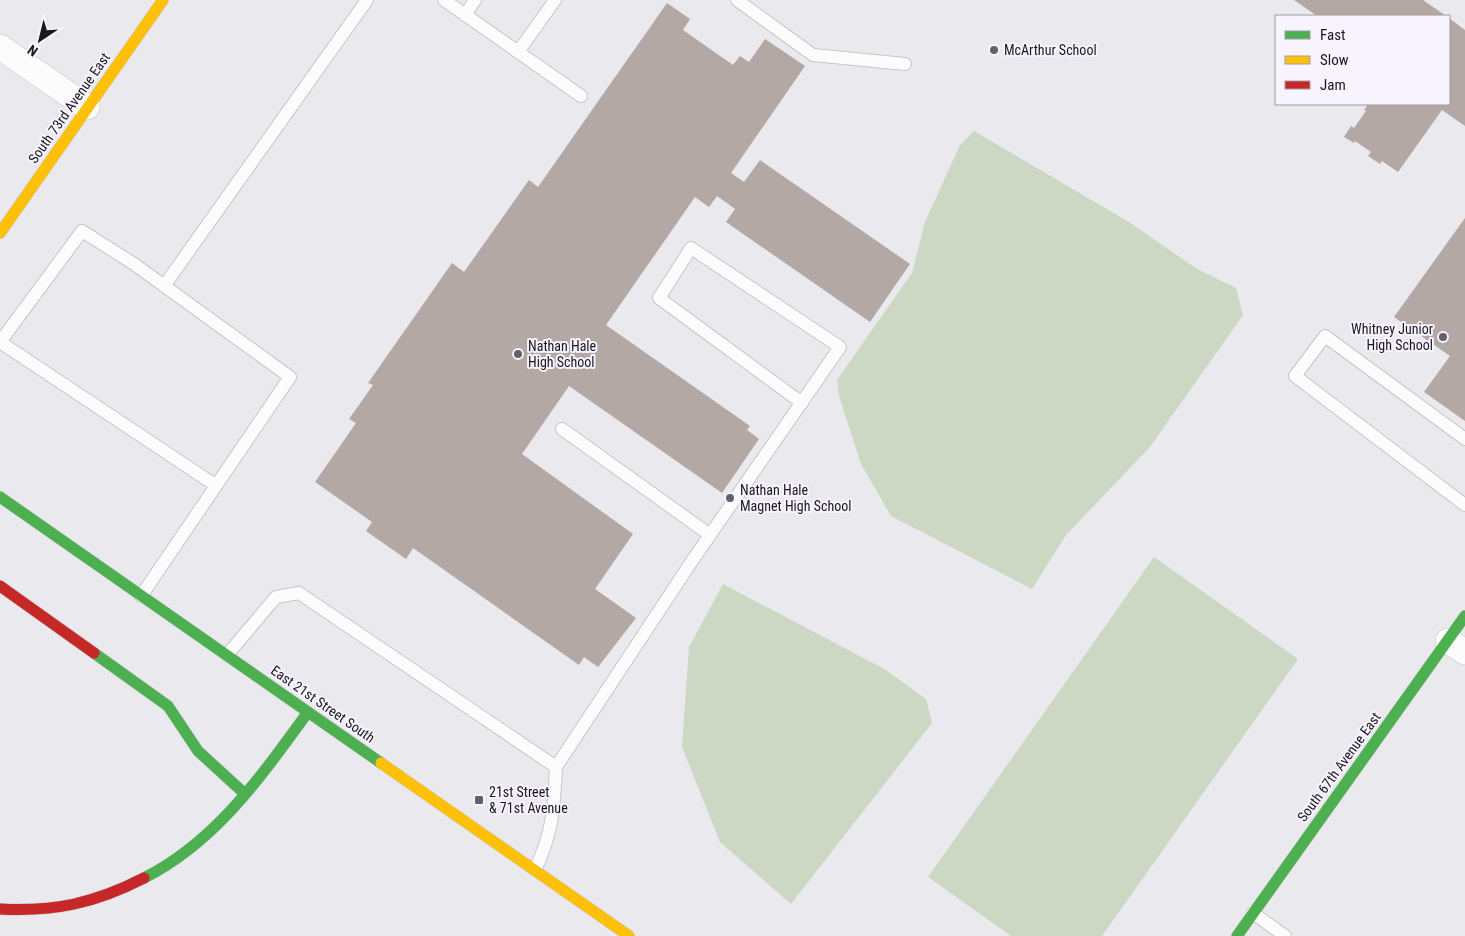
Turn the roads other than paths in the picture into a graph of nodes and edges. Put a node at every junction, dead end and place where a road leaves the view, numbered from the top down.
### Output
1 (162, 0) edge
2 (367, 0) edge
3 (444, 0) edge
4 (475, 0) edge
5 (555, 0) edge
6 (737, 0) edge
7 (465, 15) junction
8 (0, 46) edge
9 (518, 52) junction
10 (905, 64) dead end
11 (580, 96) dead end
12 (87, 107) junction
13 (0, 233) edge
14 (164, 286) junction
15 (802, 403) junction
16 (562, 429) dead end
17 (1465, 439) edge
18 (215, 485) junction
19 (0, 497) edge
20 (1465, 505) edge
21 (710, 534) junction
22 (0, 586) edge
23 (141, 596) junction
24 (1465, 616) edge
25 (1456, 646) edge
26 (226, 655) junction
27 (308, 712) junction
28 (556, 767) junction
29 (245, 794) junction
30 (535, 870) junction
31 (0, 909) edge
32 (1253, 913) junction
33 (629, 936) edge
34 (1237, 936) edge
35 (1285, 936) edge

1 - 12 street, South 73rd Avenue East
2 - 14 lane
3 - 7 lane
4 - 7 lane
5 - 9 lane
6 - 10 lane
7 - 9 lane
8 - 12 street
9 - 11 lane
12 - 13 street, South 73rd Avenue East
14 - 18 lane
14 - 18 lane
15 - 15 lane
15 - 21 lane
16 - 21 lane
17 - 20 lane
18 - 23 lane
19 - 23 street, East 21st Street South
21 - 28 lane
22 - 29 street
23 - 26 street, East 21st Street South
24 - 25 street, South 67th Avenue East
25 - 32 street, South 67th Avenue East
26 - 27 street, East 21st Street South
26 - 28 lane
27 - 29 street
27 - 30 street, East 21st Street South
28 - 30 lane
29 - 31 street
30 - 33 street, East 21st Street South
32 - 34 street, South 67th Avenue East
32 - 35 lane

